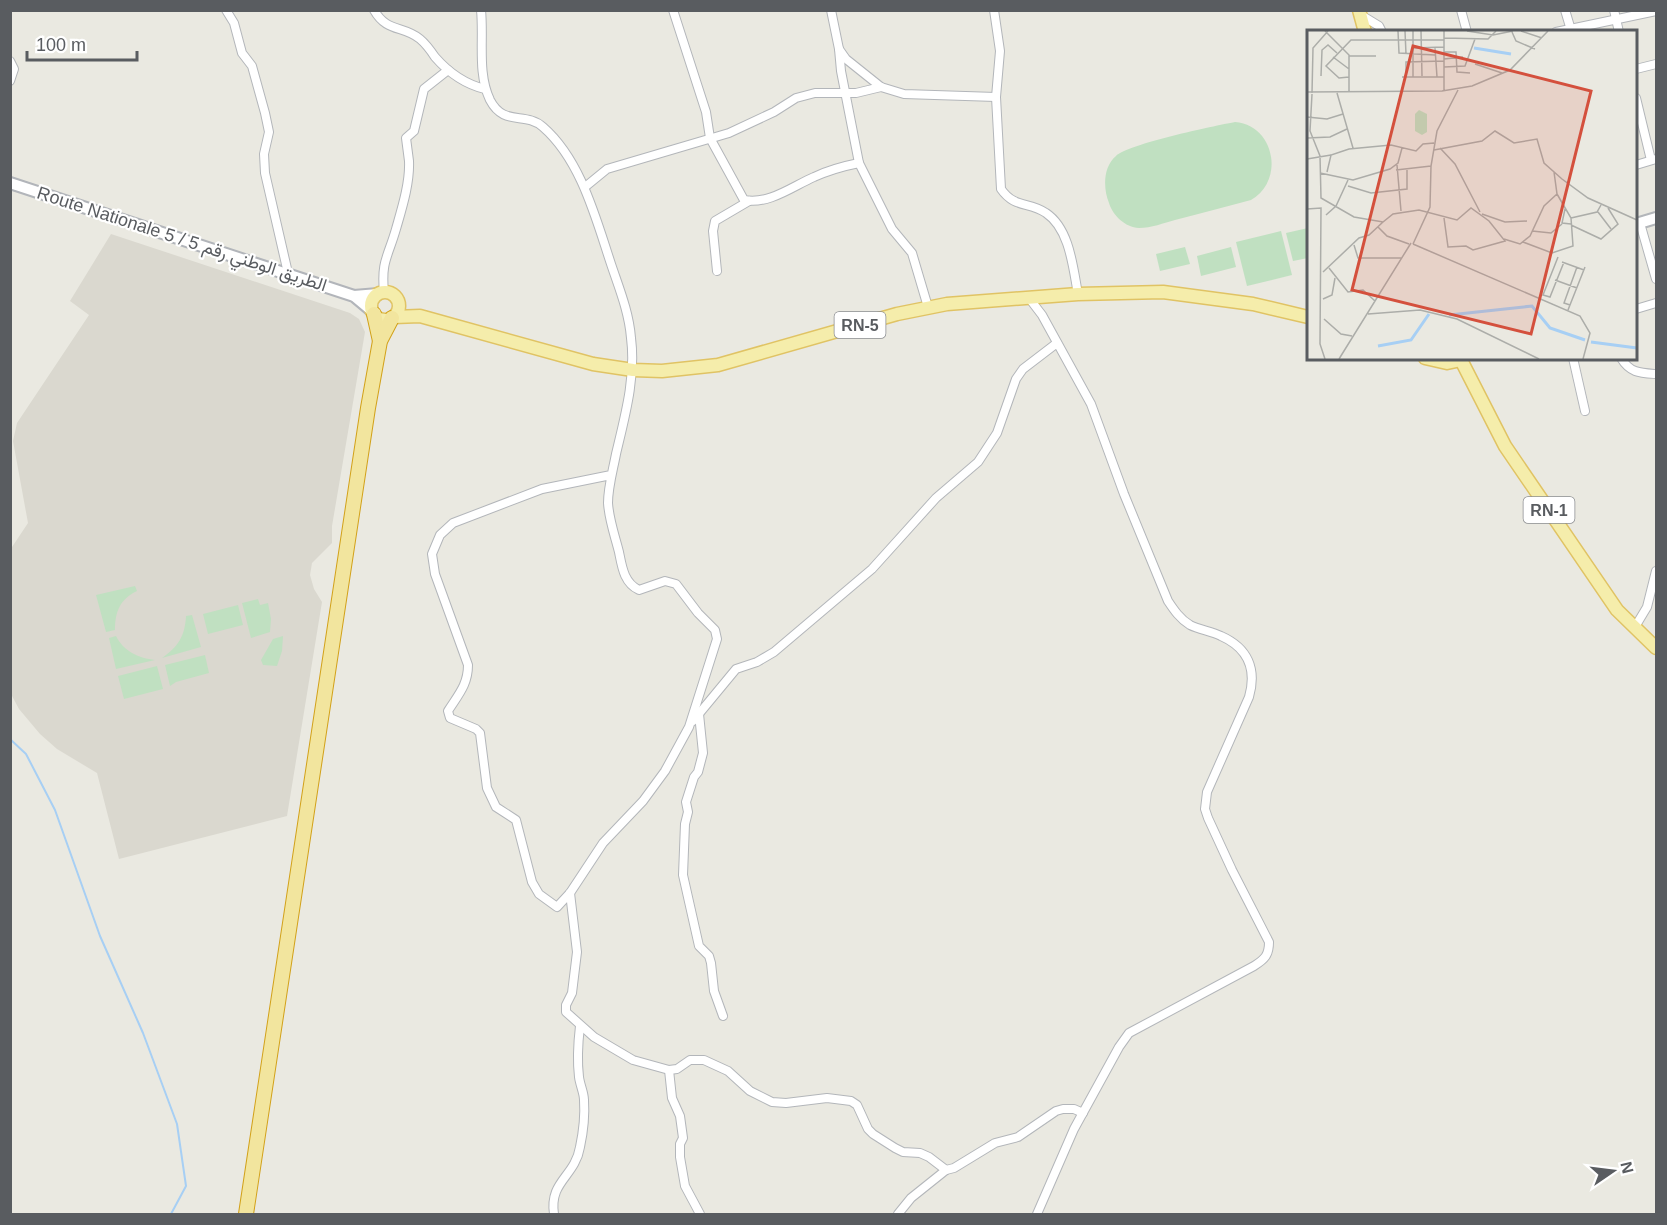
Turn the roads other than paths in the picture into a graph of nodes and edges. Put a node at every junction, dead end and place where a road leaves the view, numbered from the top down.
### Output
1 (226, 10) edge
2 (374, 10) edge
3 (481, 10) edge
4 (673, 10) edge
5 (831, 10) edge
6 (994, 10) edge
7 (1461, 10) edge
8 (1565, 10) edge
9 (1656, 11) edge
10 (1360, 13) edge
11 (1615, 15) edge
12 (1364, 30) edge
13 (1381, 30) edge
14 (1466, 30) edge
15 (1571, 30) edge
16 (1618, 30) edge
17 (839, 49) junction
18 (10, 61) edge
19 (1656, 64) edge
20 (1637, 69) edge
21 (448, 70) junction
22 (10, 81) edge
23 (881, 87) junction
24 (485, 89) junction
25 (846, 94) junction
26 (996, 97) junction
27 (1637, 105) edge
28 (710, 138) junction
29 (1654, 160) edge
30 (859, 163) junction
31 (1637, 164) edge
32 (10, 183) edge
33 (585, 188) junction
34 (749, 201) junction
35 (1656, 218) edge
36 (1638, 223) edge
37 (717, 271) dead end
38 (288, 273) junction
39 (1656, 279) edge
40 (381, 293) junction
41 (1078, 294) junction
42 (354, 296) junction
43 (397, 298) junction
44 (1029, 298) junction
45 (1656, 303) edge
46 (928, 307) junction
47 (1637, 308) edge
48 (373, 312) junction
49 (420, 316) junction
50 (1307, 317) edge
51 (393, 318) junction
52 (380, 340) junction
53 (1057, 343) junction
54 (1434, 360) edge
55 (1458, 360) edge
56 (1462, 360) edge
57 (1573, 360) edge
58 (1622, 360) edge
59 (633, 370) junction
60 (1656, 374) edge
61 (1585, 411) dead end
62 (611, 475) junction
63 (1656, 571) edge
64 (1635, 627) junction
65 (1656, 648) edge
66 (699, 714) junction
67 (689, 727) junction
68 (570, 893) junction
69 (723, 1016) dead end
70 (580, 1026) junction
71 (669, 1070) junction
72 (1083, 1113) junction
73 (946, 1170) junction
74 (246, 1215) edge
75 (554, 1215) edge
76 (700, 1215) edge
77 (898, 1215) edge
78 (1037, 1215) edge

1 - 38 street
2 - 21 street
3 - 24 street
4 - 28 street
5 - 17 street
6 - 26 street
7 - 14 street
8 - 15 street
9 - 11 street
10 - 12 main road
10 - 13 street
11 - 15 street
11 - 16 street
17 - 23 street
17 - 25 street
18 - 22 street
19 - 20 street
21 - 24 street
21 - 40 street
23 - 25 street
23 - 26 street
24 - 33 street
25 - 28 street
25 - 30 street
26 - 41 street
27 - 29 street
28 - 33 street
28 - 34 street
29 - 31 street
30 - 34 street
30 - 46 street
32 - 38 main road, Route Nationale 5 / الطريق الوطني رقم 5
33 - 59 street
34 - 37 street
35 - 36 main road
36 - 39 street
38 - 42 main road, Route Nationale 5 / الطريق الوطني رقم 5
40 - 42 main road
40 - 43 main road
40 - 48 main road
41 - 44 main road, RN-5
41 - 50 main road, RN-5
42 - 48 main road
43 - 49 main road, RN-5
43 - 51 main road
44 - 46 main road, RN-5
44 - 53 street
45 - 47 street
46 - 59 main road, RN-5
48 - 51 main road
48 - 52 highway
49 - 51 main road, RN-5
49 - 59 main road, RN-5
51 - 52 highway
52 - 74 highway
53 - 66 street
53 - 72 street
54 - 55 main road
56 - 64 main road, RN-1
57 - 61 street
58 - 60 street
59 - 62 street
62 - 67 street
62 - 68 street
63 - 64 street
64 - 65 main road, RN-1
66 - 67 street
66 - 69 street
67 - 68 street
68 - 70 street
70 - 71 street
70 - 75 street
71 - 73 street
71 - 76 street
72 - 73 street
72 - 78 street
73 - 77 street

